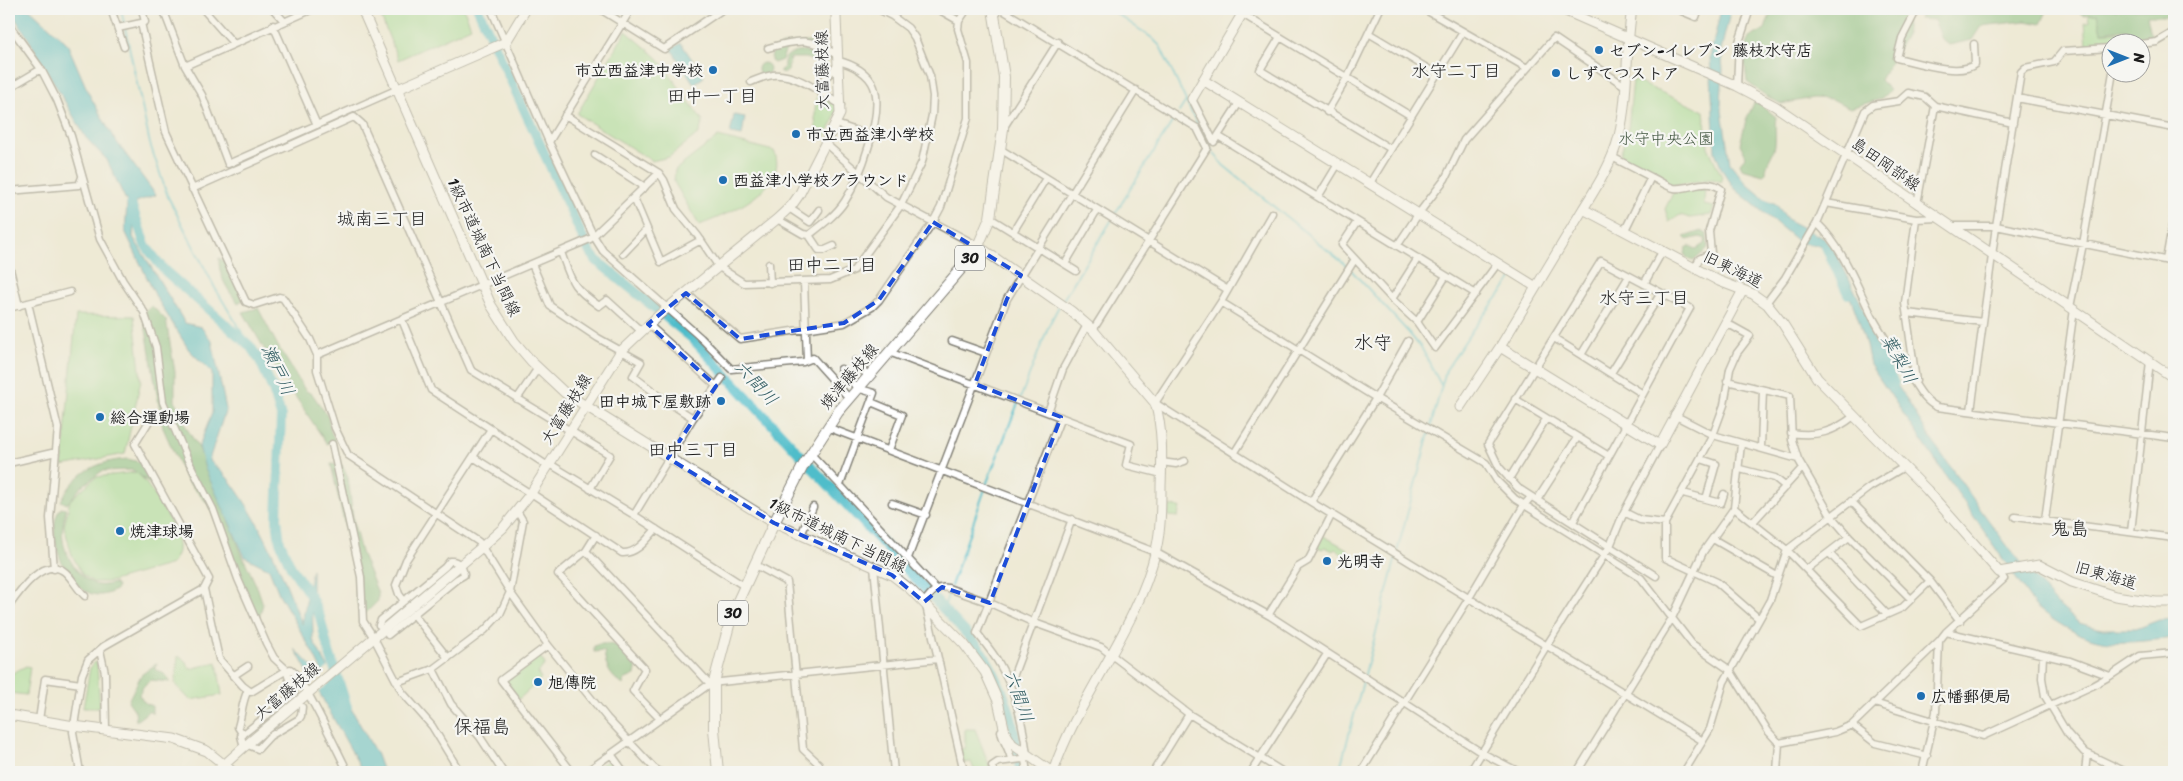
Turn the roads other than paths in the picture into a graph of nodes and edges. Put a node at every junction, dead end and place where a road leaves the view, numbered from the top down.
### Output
1 (111, 9) edge
2 (142, 9) edge
3 (162, 9) edge
4 (204, 9) edge
5 (273, 9) edge
6 (312, 9) edge
7 (362, 9) edge
8 (491, 9) edge
9 (526, 9) edge
10 (600, 9) edge
11 (631, 9) edge
12 (838, 9) edge
13 (878, 9) edge
14 (938, 9) edge
15 (967, 9) edge
16 (993, 9) edge
17 (1001, 9) edge
18 (1380, 9) edge
19 (1424, 9) edge
20 (1562, 9) edge
21 (1632, 9) edge
22 (1677, 9) edge
23 (1699, 9) edge
24 (1750, 9) edge
25 (1917, 9) edge
26 (719, 10) edge
27 (1241, 10) edge
28 (284, 21) junction
29 (959, 21) junction
30 (622, 23) junction
31 (141, 24) junction
32 (9, 25) edge
33 (273, 25) junction
34 (118, 28) junction
35 (1464, 32) junction
36 (2174, 32) edge
37 (1370, 34) junction
38 (1280, 37) junction
39 (1628, 40) junction
40 (1058, 42) junction
41 (505, 43) junction
42 (2150, 43) edge
43 (233, 44) junction
44 (1974, 44) dead end
45 (124, 47) dead end
46 (768, 48) dead end
47 (2100, 49) edge
48 (838, 61) junction
49 (185, 66) junction
50 (1527, 68) junction
51 (42, 69) junction
52 (1437, 74) junction
53 (1347, 78) junction
54 (1203, 80) junction
55 (751, 82) dead end
56 (2111, 82) edge
57 (1736, 85) junction
58 (1625, 86) junction
59 (9, 88) edge
60 (398, 89) junction
61 (815, 89) junction
62 (1136, 90) junction
63 (2017, 98) junction
64 (1192, 99) joint
65 (1240, 103) junction
66 (840, 106) junction
67 (1935, 106) junction
68 (1327, 112) junction
69 (565, 115) junction
70 (1411, 116) junction
71 (2106, 116) junction
72 (1203, 123) junction
73 (2013, 123) junction
74 (836, 124) junction
75 (317, 125) junction
76 (1197, 128) junction
77 (2174, 128) edge
78 (1003, 129) junction
79 (871, 136) junction
80 (1218, 136) junction
81 (548, 142) junction
82 (826, 144) junction
83 (1000, 149) junction
84 (1391, 149) junction
85 (1847, 154) junction
86 (595, 155) dead end
87 (1612, 156) junction
88 (1338, 164) junction
89 (659, 173) junction
90 (859, 173) junction
91 (82, 176) junction
92 (1651, 177) junction
93 (1046, 178) junction
94 (1370, 184) junction
95 (79, 185) junction
96 (645, 186) junction
97 (192, 189) junction
98 (9, 191) edge
99 (1071, 194) junction
100 (634, 198) junction
101 (1318, 198) junction
102 (89, 200) junction
103 (1826, 203) junction
104 (1917, 204) junction
105 (901, 205) junction
106 (789, 208) junction
107 (1584, 209) junction
108 (819, 210) dead end
109 (1097, 210) junction
110 (1272, 213) dead end
111 (1419, 213) junction
112 (2174, 215) edge
113 (990, 218) junction
114 (1916, 218) junction
115 (1938, 218) junction
116 (777, 219) junction
117 (933, 222) junction
118 (1357, 222) junction
119 (1817, 223) junction
120 (1950, 226) junction
121 (1996, 226) junction
122 (646, 229) junction
123 (1625, 230) junction
124 (1013, 232) junction
125 (809, 235) junction
126 (592, 237) junction
127 (701, 240) junction
128 (1148, 241) junction
129 (2083, 244) junction
130 (834, 246) dead end
131 (978, 246) junction
132 (1397, 246) junction
133 (1038, 248) junction
134 (1663, 250) junction
135 (561, 252) junction
136 (623, 254) dead end
137 (1993, 254) junction
138 (1418, 258) junction
139 (1355, 259) junction
140 (2166, 260) junction
141 (1498, 262) junction
142 (2174, 262) edge
143 (532, 264) junction
144 (769, 264) dead end
145 (1064, 264) junction
146 (9, 265) edge
147 (719, 267) junction
148 (1695, 268) junction
149 (1076, 271) dead end
150 (1021, 275) junction
151 (1446, 276) junction
152 (1629, 276) junction
153 (804, 282) junction
154 (770, 283) junction
155 (1644, 284) junction
156 (482, 286) junction
157 (1536, 287) junction
158 (1228, 290) junction
159 (1743, 290) junction
160 (70, 292) dead end
161 (1661, 293) junction
162 (686, 294) junction
163 (1476, 294) junction
164 (1392, 298) junction
165 (1221, 302) junction
166 (28, 303) junction
167 (441, 303) junction
168 (1766, 303) junction
169 (19, 306) junction
170 (9, 308) edge
171 (2072, 308) junction
172 (663, 311) junction
173 (1907, 313) junction
174 (402, 320) junction
175 (1417, 322) junction
176 (1983, 322) junction
177 (1724, 326) junction
178 (644, 328) junction
179 (805, 328) junction
180 (1090, 328) junction
181 (1554, 338) junction
182 (952, 341) dead end
183 (1408, 341) dead end
184 (1500, 347) junction
185 (1299, 350) junction
186 (621, 351) junction
187 (889, 352) junction
188 (986, 353) junction
189 (317, 355) junction
190 (1581, 355) junction
191 (807, 360) junction
192 (855, 361) dead end
193 (2150, 362) junction
194 (538, 368) junction
195 (1534, 368) junction
196 (841, 369) dead end
197 (1611, 373) junction
198 (868, 376) junction
199 (722, 378) dead end
200 (2174, 378) edge
201 (1727, 381) junction
202 (975, 384) junction
203 (716, 386) junction
204 (858, 388) junction
205 (1763, 390) junction
206 (1920, 391) junction
207 (1643, 394) junction
208 (848, 398) junction
209 (1376, 398) junction
210 (517, 399) junction
211 (1515, 399) junction
212 (871, 402) junction
213 (1155, 403) junction
214 (586, 406) junction
215 (1460, 408) dead end
216 (1971, 411) junction
217 (1048, 412) junction
218 (1674, 415) junction
219 (1854, 416) junction
220 (1060, 417) junction
221 (693, 418) junction
222 (1546, 419) junction
223 (148, 423) dead end
224 (2057, 423) junction
225 (1625, 424) junction
226 (827, 427) junction
227 (491, 429) junction
228 (570, 431) junction
229 (1791, 433) junction
230 (2143, 434) junction
231 (1713, 435) junction
232 (857, 438) junction
233 (1577, 438) junction
234 (2174, 438) edge
235 (332, 444) dead end
236 (1742, 444) junction
237 (1660, 445) junction
238 (1761, 448) junction
239 (889, 450) junction
240 (56, 452) junction
241 (1235, 452) junction
242 (810, 455) junction
243 (1609, 456) junction
244 (473, 457) junction
245 (668, 458) junction
246 (1701, 459) junction
247 (1798, 459) junction
248 (1185, 461) dead end
249 (1161, 462) junction
250 (9, 463) edge
251 (549, 465) junction
252 (1803, 467) junction
253 (1904, 467) junction
254 (1740, 469) junction
255 (943, 471) junction
256 (1162, 474) junction
257 (1509, 479) junction
258 (840, 485) junction
259 (1786, 487) junction
260 (590, 489) junction
261 (1682, 492) junction
262 (531, 494) junction
263 (1724, 494) dead end
264 (1534, 498) junction
265 (1706, 499) junction
266 (1851, 501) junction
267 (892, 502) dead end
268 (1028, 502) junction
269 (1311, 502) junction
270 (1524, 505) junction
271 (814, 507) dead end
272 (1734, 508) junction
273 (517, 511) junction
274 (1624, 512) junction
275 (436, 513) junction
276 (1332, 514) junction
277 (634, 515) junction
278 (926, 515) junction
279 (1831, 516) junction
280 (2015, 517) dead end
281 (1072, 519) junction
282 (2045, 520) junction
283 (1573, 522) junction
284 (1753, 522) junction
285 (774, 523) junction
286 (1665, 523) junction
287 (656, 529) junction
288 (2131, 532) junction
289 (596, 535) junction
290 (801, 535) junction
291 (1849, 537) junction
292 (2174, 538) edge
293 (1713, 539) junction
294 (483, 546) junction
295 (1610, 546) junction
296 (1787, 550) junction
297 (586, 551) junction
298 (1156, 552) junction
299 (1828, 553) junction
300 (1604, 555) junction
301 (908, 558) junction
302 (754, 564) junction
303 (461, 565) junction
304 (874, 567) junction
305 (54, 569) junction
306 (1807, 569) junction
307 (1693, 570) junction
308 (2002, 572) junction
309 (1656, 576) dead end
310 (1777, 576) junction
311 (1930, 581) junction
312 (744, 586) junction
313 (204, 589) junction
314 (935, 590) junction
315 (510, 592) junction
316 (86, 596) dead end
317 (1469, 598) junction
318 (1911, 599) junction
319 (404, 601) junction
320 (926, 601) junction
321 (2174, 602) edge
322 (990, 603) junction
323 (9, 606) edge
324 (1887, 614) junction
325 (414, 615) junction
326 (1270, 616) junction
327 (1672, 618) junction
328 (1758, 618) junction
329 (1960, 621) junction
330 (1032, 622) junction
331 (379, 625) dead end
332 (1946, 632) junction
333 (388, 635) dead end
334 (372, 639) junction
335 (1939, 641) junction
336 (548, 645) junction
337 (1547, 645) junction
338 (100, 650) junction
339 (2174, 653) edge
340 (1327, 654) junction
341 (1113, 655) junction
342 (2043, 655) junction
343 (448, 658) junction
344 (938, 659) junction
345 (884, 665) junction
346 (248, 666) dead end
347 (434, 668) junction
348 (287, 670) junction
349 (1730, 670) junction
350 (796, 673) junction
351 (233, 676) junction
352 (2110, 676) junction
353 (397, 682) junction
354 (712, 683) junction
355 (81, 684) junction
356 (1010, 685) junction
357 (248, 690) junction
358 (309, 692) junction
359 (1626, 694) junction
360 (1405, 701) junction
361 (1874, 703) junction
362 (2050, 705) junction
363 (302, 707) dead end
364 (1189, 714) junction
365 (9, 715) edge
366 (660, 719) junction
367 (39, 720) junction
368 (1934, 721) junction
369 (1852, 725) junction
370 (74, 726) junction
371 (1005, 728) junction
372 (106, 730) junction
373 (243, 735) junction
374 (630, 741) junction
375 (1702, 741) junction
376 (1779, 743) junction
377 (245, 745) junction
378 (1482, 753) junction
379 (611, 754) junction
380 (2087, 754) junction
381 (1927, 756) junction
382 (1020, 757) junction
383 (1260, 758) junction
384 (224, 765) junction
385 (80, 772) edge
386 (216, 772) edge
387 (233, 772) edge
388 (348, 772) edge
389 (460, 772) edge
390 (503, 772) edge
391 (572, 772) edge
392 (586, 772) edge
393 (624, 772) edge
394 (660, 772) edge
395 (718, 772) edge
396 (818, 772) edge
397 (894, 772) edge
398 (964, 772) edge
399 (994, 772) edge
400 (1026, 772) edge
401 (1053, 772) edge
402 (1153, 772) edge
403 (1251, 772) edge
404 (1283, 772) edge
405 (1361, 772) edge
406 (1470, 772) edge
407 (1519, 772) edge
408 (1577, 772) edge
409 (1684, 772) edge
410 (1777, 772) edge
411 (1922, 772) edge
412 (2085, 772) edge
413 (2126, 772) edge

1 - 34 street
2 - 31 street
3 - 49 street
4 - 43 street
5 - 28 street
6 - 28 street
7 - 60 street, 1級市道城南下当間線
8 - 41 street
9 - 41 street
10 - 30 street
11 - 30 street
12 - 48 street, 大富藤枝線
13 - 105 street
14 - 29 street
15 - 29 street
16 - 78 main road, 焼津藤枝線 / 30
17 - 40 street
18 - 37 street
19 - 35 street
20 - 39 street, 島田岡部線
21 - 39 street
22 - 23 street
24 - 57 street
25 - 44 street
26 - 30 street
27 - 38 street
27 - 54 street
28 - 33 street
29 - 117 street
30 - 69 street
31 - 34 street
31 - 97 street
32 - 51 street
33 - 43 street
33 - 75 street
34 - 45 street
35 - 50 street
35 - 52 street
36 - 42 street
37 - 52 street
37 - 53 street
38 - 53 street
38 - 68 street
39 - 57 street, 島田岡部線
39 - 58 street
40 - 62 street
40 - 78 street
41 - 60 street
41 - 81 street
43 - 49 street
46 - 48 street
47 - 63 street
48 - 61 street
48 - 66 street, 大富藤枝線
48 - 79 street
49 - 75 street
50 - 58 street
50 - 111 street
51 - 59 street
51 - 91 street
52 - 70 street
53 - 68 street
53 - 70 street
54 - 64 street
54 - 65 street
55 - 61 street
56 - 71 street
57 - 85 street, 島田岡部線
58 - 87 street
60 - 75 street
60 - 156 street, 1級市道城南下当間線
61 - 66 street
62 - 76 street
62 - 99 street
63 - 71 street
63 - 73 street
64 - 72 street
65 - 80 street
65 - 88 street
66 - 74 street, 大富藤枝線
67 - 73 street
67 - 85 street
67 - 104 street
68 - 84 street
69 - 81 street
69 - 89 street
70 - 84 street
71 - 77 street
71 - 129 street
72 - 76 street
72 - 80 street
73 - 121 street
74 - 79 street
74 - 82 street, 大富藤枝線
76 - 128 street
78 - 83 main road, 焼津藤枝線 / 30
79 - 90 street
80 - 101 street
81 - 126 street
82 - 90 street
82 - 106 street, 大富藤枝線
83 - 93 street
83 - 113 main road, 焼津藤枝線 / 30
84 - 94 street
85 - 103 street
85 - 104 street, 島田岡部線
86 - 96 street
87 - 92 street
87 - 107 street
88 - 94 street
88 - 101 street
89 - 96 street
89 - 127 street
90 - 105 street
90 - 125 street
91 - 95 street
91 - 102 street
92 - 123 street
92 - 148 street
93 - 99 street
93 - 124 street
94 - 111 street
95 - 98 street
95 - 102 street
96 - 100 street
97 - 167 street
97 - 189 street
99 - 109 street
99 - 133 street
100 - 122 street
100 - 126 street
101 - 118 street
102 - 348 street
103 - 114 street
103 - 119 street
104 - 115 street, 島田岡部線
105 - 117 street
105 - 153 street
106 - 108 street
106 - 116 street, 大富藤枝線
107 - 123 street, 旧東海道
107 - 157 street
109 - 128 street
109 - 145 street
110 - 158 street
111 - 132 street
111 - 141 street
112 - 140 street
113 - 124 street
113 - 131 main road, 焼津藤枝線 / 30
114 - 115 street
114 - 173 street
115 - 120 street, 島田岡部線
116 - 125 street
116 - 147 street, 大富藤枝線
117 - 131 street
117 - 179 street
118 - 132 street
118 - 139 street
119 - 168 street
119 - 206 street
120 - 121 street
120 - 137 street, 島田岡部線
121 - 129 street
121 - 137 street
122 - 127 street
122 - 136 street
123 - 134 street, 旧東海道
124 - 133 street
125 - 130 street
126 - 135 street
126 - 172 street
127 - 147 street
128 - 158 street
128 - 180 street
129 - 140 street
129 - 171 street
131 - 150 street
131 - 187 main road, 焼津藤枝線 / 30
132 - 138 street
133 - 145 street
133 - 150 street
134 - 148 street, 旧東海道
134 - 155 street
135 - 143 street
135 - 178 street
137 - 171 street, 島田岡部線
137 - 176 street
138 - 151 street
138 - 164 street
139 - 164 street
139 - 185 street
140 - 142 street
141 - 157 street
141 - 163 street
143 - 156 street
143 - 186 street
144 - 154 street
145 - 149 street
146 - 169 street
147 - 154 street
147 - 162 street, 大富藤枝線
148 - 159 street, 旧東海道
150 - 180 street
150 - 188 street
151 - 163 street
151 - 175 street
152 - 155 street
152 - 181 street
152 - 190 street
153 - 154 street
153 - 179 street
155 - 161 street
156 - 167 street
156 - 194 street, 1級市道城南下当間線
157 - 184 street
158 - 165 street
159 - 168 street, 旧東海道
159 - 177 street
160 - 166 street
161 - 197 street
161 - 207 street
162 - 172 street, 大富藤枝線
162 - 179 street
163 - 175 street
164 - 175 street
165 - 185 street
165 - 213 street
166 - 169 street
166 - 240 street
167 - 174 street
167 - 210 street
168 - 219 street, 旧東海道
169 - 170 street
171 - 193 street, 島田岡部線
171 - 224 street
172 - 178 street, 大富藤枝線
172 - 191 street
173 - 176 street
173 - 206 street
174 - 189 street
174 - 227 street
176 - 216 street
177 - 201 street
177 - 218 street
178 - 186 street, 大富藤枝線
178 - 203 street
179 - 191 street
180 - 213 street
180 - 217 street
181 - 190 street
181 - 195 street
182 - 188 street
183 - 209 street
184 - 195 street
184 - 215 street
185 - 209 street
185 - 241 street
186 - 214 street, 大富藤枝線
186 - 221 street
187 - 198 main road, 焼津藤枝線 / 30
187 - 202 street
188 - 202 street
189 - 275 street
190 - 197 street
191 - 208 street
192 - 198 street
193 - 200 street, 島田岡部線
193 - 230 street
194 - 210 street
194 - 214 street, 1級市道城南下当間線
195 - 211 street
195 - 225 street
196 - 204 street
197 - 207 street
198 - 204 main road, 焼津藤枝線 / 30
199 - 203 street
201 - 205 street
201 - 231 street
202 - 217 street
202 - 255 street
203 - 221 street
204 - 208 main road, 焼津藤枝線 / 30
204 - 212 street
205 - 229 street
205 - 238 street
206 - 216 street
207 - 225 street
208 - 226 main road, 焼津藤枝線 / 30
209 - 269 street
209 - 270 street
210 - 228 street
211 - 222 street
211 - 257 street
212 - 232 street
212 - 239 street
213 - 241 street
213 - 249 street
214 - 228 street, 大富藤枝線
214 - 245 street, 1級市道城南下当間線
216 - 224 street
217 - 220 street
218 - 231 street
218 - 237 street
219 - 229 street
219 - 253 street, 旧東海道
220 - 256 street
220 - 268 street
221 - 245 street
222 - 233 street
222 - 257 street
223 - 313 street
224 - 230 street
224 - 282 street
225 - 237 street
225 - 243 street
226 - 232 street
226 - 242 main road, 焼津藤枝線 / 30
227 - 244 street
227 - 251 street
228 - 251 street, 大富藤枝線
228 - 260 street
229 - 247 street
230 - 234 street
230 - 288 street
231 - 236 street
231 - 246 street
232 - 239 street
232 - 258 street
233 - 243 street
233 - 264 street
235 - 334 street
236 - 238 street
236 - 254 street
237 - 274 street
238 - 247 street
239 - 255 street
240 - 250 street
240 - 305 street
241 - 269 street
242 - 258 street
242 - 285 main road, 焼津藤枝線 / 30
243 - 283 street
244 - 262 street
244 - 275 street
245 - 277 street
245 - 285 street, 1級市道城南下当間線
246 - 261 street
246 - 265 street
247 - 252 street
248 - 249 street
249 - 256 street
251 - 260 street
251 - 262 street, 大富藤枝線
252 - 259 street
252 - 279 street
253 - 266 street
253 - 308 street, 旧東海道
254 - 259 street
254 - 272 street
255 - 268 street
255 - 278 street
256 - 298 street
257 - 264 street
258 - 301 street
259 - 284 street
260 - 277 street
261 - 265 street
261 - 286 street
262 - 273 street, 大富藤枝線
262 - 289 street
263 - 265 street
264 - 270 street
264 - 283 street
266 - 279 street
266 - 311 street
267 - 278 street
268 - 281 street
268 - 322 street
269 - 276 street
270 - 300 street
270 - 317 street
271 - 290 street
272 - 284 street
272 - 293 street
273 - 294 street, 大富藤枝線
273 - 315 street
274 - 286 street
274 - 295 street
275 - 294 street
275 - 319 street
276 - 317 street
276 - 326 street
277 - 287 street
278 - 301 street
279 - 291 street
279 - 296 street
280 - 282 street
281 - 298 street
281 - 330 street
282 - 288 street
283 - 295 street
284 - 296 street
285 - 290 street, 1級市道城南下当間線
285 - 302 main road, 焼津藤枝線 / 30
286 - 307 street
287 - 289 street
287 - 312 street
288 - 292 street
289 - 297 street
290 - 304 street, 1級市道城南下当間線
291 - 299 street
291 - 318 street
293 - 307 street
293 - 310 street
294 - 303 street, 大富藤枝線
294 - 315 street
295 - 300 street
295 - 309 street
296 - 306 street
296 - 310 street
297 - 354 street
297 - 366 street
298 - 326 street
298 - 341 street
299 - 306 street
299 - 324 street
300 - 327 street
300 - 337 street
301 - 314 street
302 - 312 main road, 焼津藤枝線 / 30
302 - 350 street
303 - 319 street
303 - 325 street
303 - 334 street, 大富藤枝線
304 - 320 street, 1級市道城南下当間線
304 - 345 street
305 - 316 street
305 - 323 street
306 - 324 street
307 - 327 street
307 - 328 street
308 - 321 street, 旧東海道
308 - 329 street
310 - 328 street
311 - 318 street
311 - 329 street
312 - 354 main road, 焼津藤枝線 / 30
313 - 338 street
313 - 351 street
314 - 320 street
314 - 322 street
315 - 336 street
315 - 343 street
317 - 337 street
317 - 360 street
318 - 324 street
319 - 331 street
320 - 344 street
320 - 371 street, 1級市道城南下当間線
322 - 330 street
322 - 356 street
325 - 333 street
325 - 343 street
326 - 340 street
327 - 349 street
327 - 359 street
328 - 349 street
329 - 332 street
330 - 341 street
330 - 356 street
332 - 335 street
332 - 342 street
334 - 353 street
334 - 358 street, 大富藤枝線
335 - 361 street
335 - 368 street
336 - 374 street
336 - 391 street
337 - 359 street
337 - 378 street
338 - 355 street
338 - 372 street
339 - 352 street
340 - 360 street
340 - 383 street
341 - 364 street
341 - 401 street
342 - 352 street
342 - 362 street
343 - 347 street
344 - 345 street
344 - 398 street
345 - 350 street
345 - 397 street
346 - 351 street
347 - 353 street
347 - 390 street
348 - 357 street
348 - 358 street
348 - 373 street
349 - 375 street
349 - 376 street
350 - 354 street
350 - 396 street
351 - 357 street
352 - 362 street
353 - 389 street
354 - 366 street
354 - 395 main road, 焼津藤枝線 / 30
355 - 367 street
355 - 370 street
356 - 382 street
357 - 373 street
358 - 377 street, 大富藤枝線
358 - 388 street
359 - 375 street
359 - 408 street
360 - 378 street
360 - 405 street
361 - 368 street
361 - 369 street
362 - 368 street
362 - 380 street
363 - 377 street
364 - 383 street
364 - 402 street
365 - 367 street
366 - 374 street
367 - 370 street
368 - 381 street
369 - 376 street
369 - 381 street
370 - 372 street
370 - 385 street
371 - 382 street, 1級市道城南下当間線
371 - 382 street
372 - 384 street
373 - 377 street
374 - 379 street
374 - 394 street
375 - 409 street
376 - 410 street
377 - 384 street, 大富藤枝線
378 - 406 street
378 - 407 street
379 - 392 street
379 - 393 street
380 - 412 street
380 - 413 street
381 - 411 street
382 - 399 street
382 - 400 street
382 - 401 street, 1級市道城南下当間線
383 - 403 street
383 - 404 street
384 - 386 street, 大富藤枝線
384 - 387 street

